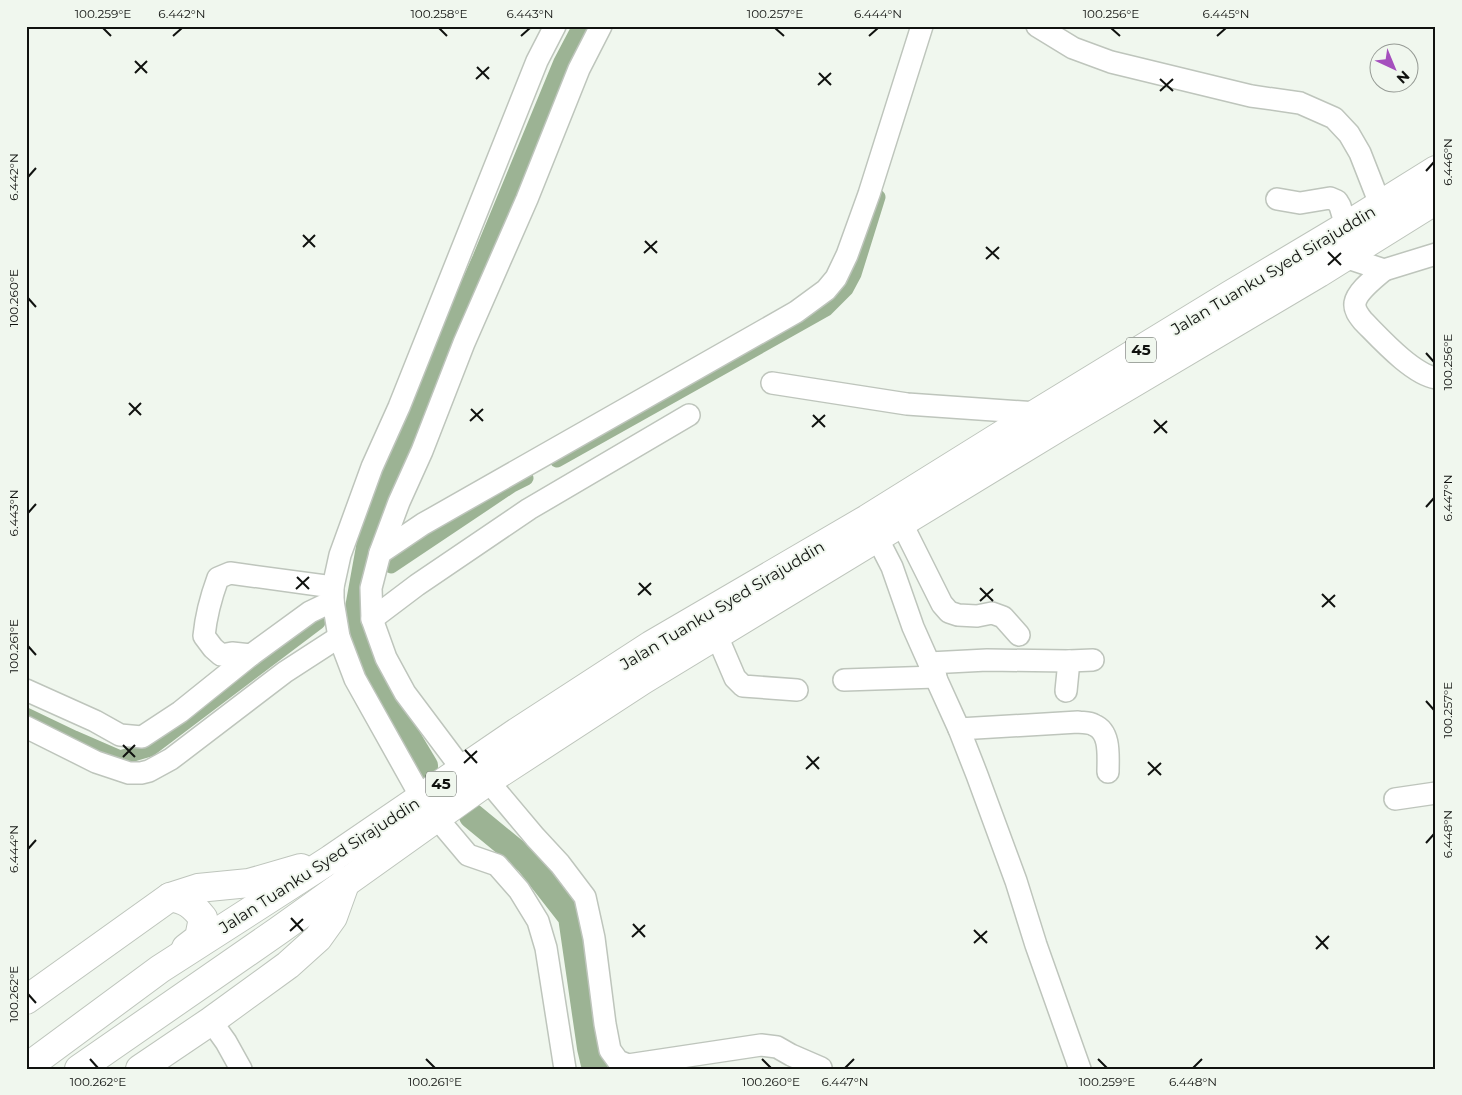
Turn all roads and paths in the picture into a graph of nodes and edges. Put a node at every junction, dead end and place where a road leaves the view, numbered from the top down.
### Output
1 (554, 26) edge
2 (601, 26) edge
3 (922, 26) edge
4 (1037, 26) edge
5 (1430, 194) edge
6 (1277, 199) dead end
7 (1380, 204) junction
8 (1346, 226) junction
9 (1436, 254) edge
10 (1345, 257) junction
11 (1384, 270) junction
12 (1436, 378) edge
13 (772, 383) dead end
14 (1038, 413) junction
15 (689, 415) dead end
16 (901, 522) junction
17 (872, 528) junction
18 (380, 553) junction
19 (333, 594) junction
20 (372, 619) junction
21 (1018, 635) dead end
22 (717, 636) junction
23 (339, 637) junction
24 (251, 655) junction
25 (1093, 660) dead end
26 (1069, 661) junction
27 (932, 670) junction
28 (844, 680) dead end
29 (26, 690) edge
30 (798, 690) dead end
31 (1066, 691) dead end
32 (26, 727) edge
33 (959, 729) junction
34 (462, 770) junction
35 (1108, 772) dead end
36 (488, 780) junction
37 (1436, 793) edge
38 (1395, 799) dead end
39 (429, 807) junction
40 (331, 859) junction
41 (346, 881) junction
42 (170, 897) junction
43 (278, 932) junction
44 (288, 965) junction
45 (160, 969) junction
46 (26, 1000) edge
47 (211, 1021) junction
48 (619, 1065) edge
49 (26, 1068) edge
50 (821, 1068) edge
51 (79, 1069) edge
52 (140, 1069) edge
53 (241, 1069) edge
54 (565, 1069) edge
55 (1080, 1069) edge

1 - 19 street
2 - 18 street
3 - 18 street
4 - 7 street
5 - 7 highway, Jalan Tuanku Syed Sirajuddin / 45
5 - 10 highway, Jalan Tuanku Syed Sirajuddin / 45
6 - 8 street
7 - 8 highway, Jalan Tuanku Syed Sirajuddin / 45
8 - 14 highway, Jalan Tuanku Syed Sirajuddin / 45
9 - 11 street
10 - 11 street
10 - 16 highway, Jalan Tuanku Syed Sirajuddin / 45
11 - 12 street
13 - 14 street
14 - 17 highway, Jalan Tuanku Syed Sirajuddin / 45
15 - 20 street
16 - 17 highway, Jalan Tuanku Syed Sirajuddin / 45
16 - 21 street
17 - 22 highway, Jalan Tuanku Syed Sirajuddin / 45
17 - 27 street
17 - 34 highway, Jalan Tuanku Syed Sirajuddin / 45
18 - 20 street
19 - 23 street
19 - 24 street
19 - 24 street
20 - 34 street
22 - 30 street
22 - 36 highway, Jalan Tuanku Syed Sirajuddin / 45
23 - 32 street
23 - 39 street
24 - 29 street
25 - 26 street
26 - 27 street
26 - 31 street
27 - 28 street
27 - 33 street
33 - 35 street
33 - 55 street
34 - 39 highway, Jalan Tuanku Syed Sirajuddin / 45
36 - 39 highway, Jalan Tuanku Syed Sirajuddin / 45
36 - 48 street
37 - 38 street
39 - 40 highway, Jalan Tuanku Syed Sirajuddin / 45
39 - 41 highway, Jalan Tuanku Syed Sirajuddin / 45
39 - 54 street
40 - 42 highway
40 - 45 highway, Jalan Tuanku Syed Sirajuddin / 45
41 - 43 highway, Jalan Tuanku Syed Sirajuddin / 45
41 - 44 highway
42 - 45 highway
42 - 46 highway
43 - 44 highway
43 - 51 highway, Jalan Tuanku Syed Sirajuddin / 45
44 - 47 highway
45 - 49 highway, Jalan Tuanku Syed Sirajuddin / 45
47 - 52 highway
47 - 53 street
48 - 50 street

